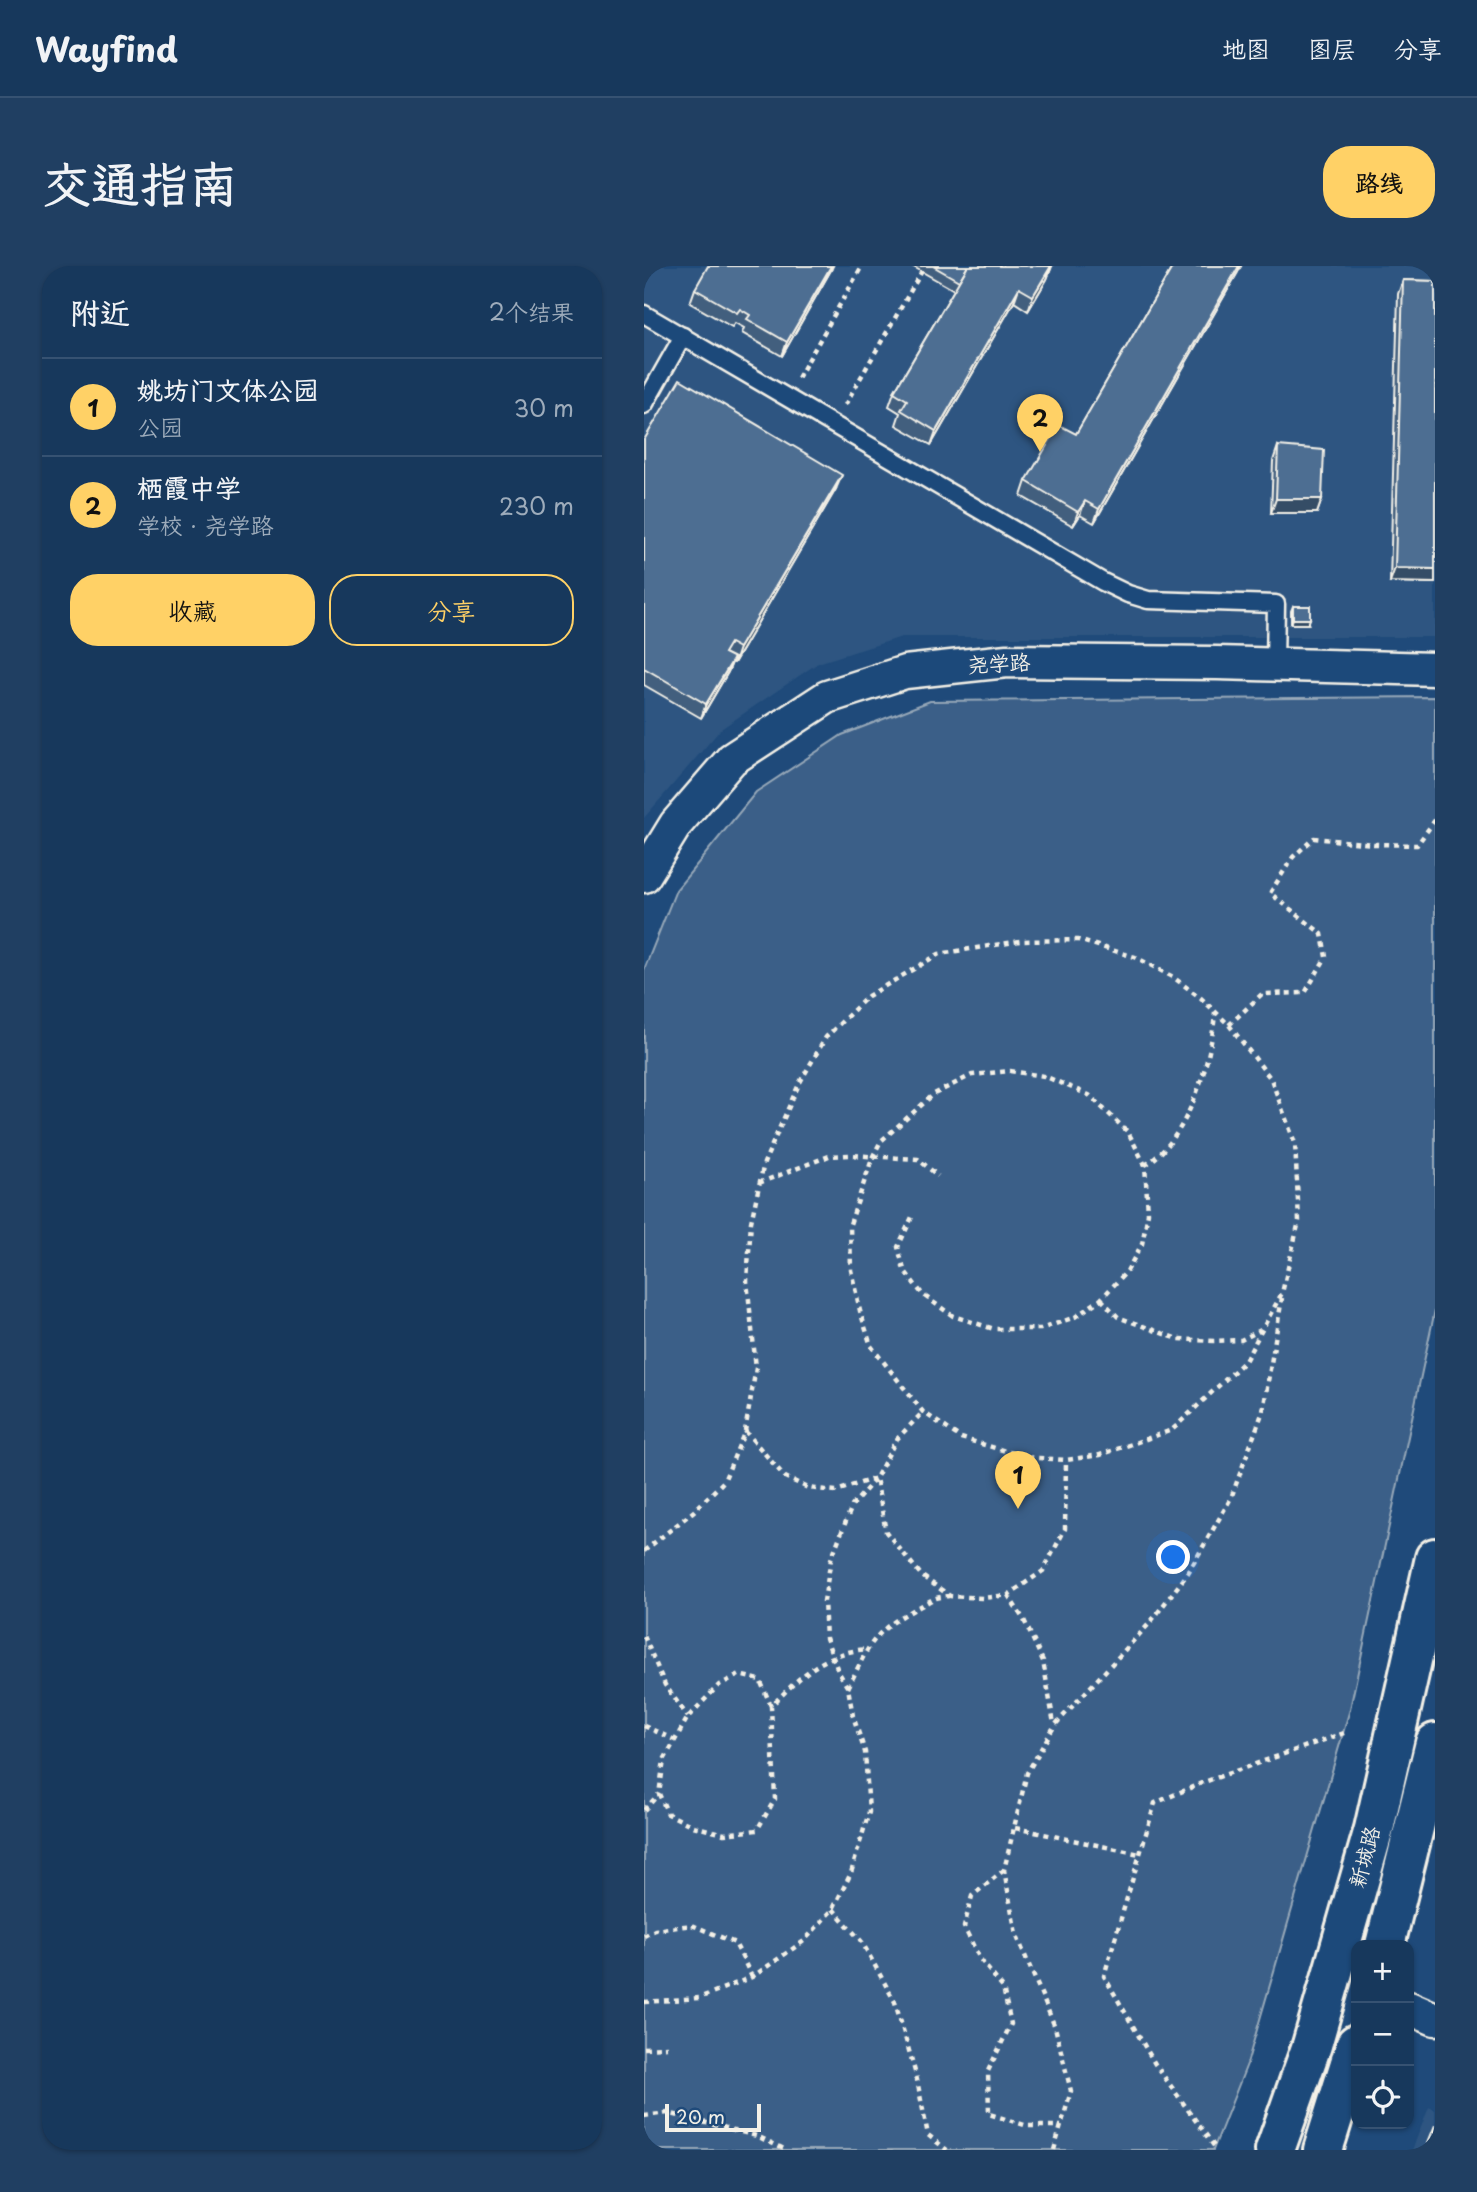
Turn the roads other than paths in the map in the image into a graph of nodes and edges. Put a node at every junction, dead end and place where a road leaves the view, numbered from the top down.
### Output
1 (644, 314) edge
2 (683, 336) junction
3 (644, 405) edge
4 (1275, 664) junction
5 (1435, 669) edge
6 (644, 876) edge
7 (1435, 1558) edge
8 (1435, 1743) edge
9 (1386, 1940) edge
10 (1414, 2010) edge
11 (1435, 2019) edge
12 (1351, 2060) edge
13 (1275, 2150) edge
14 (1323, 2150) edge

1 - 2 lane
2 - 3 lane
2 - 4 lane
4 - 5 street, 尧学路
4 - 6 street, 尧学路
7 - 13 main road, 新城路
8 - 9 main road, 新城路
10 - 11 street
12 - 14 main road

